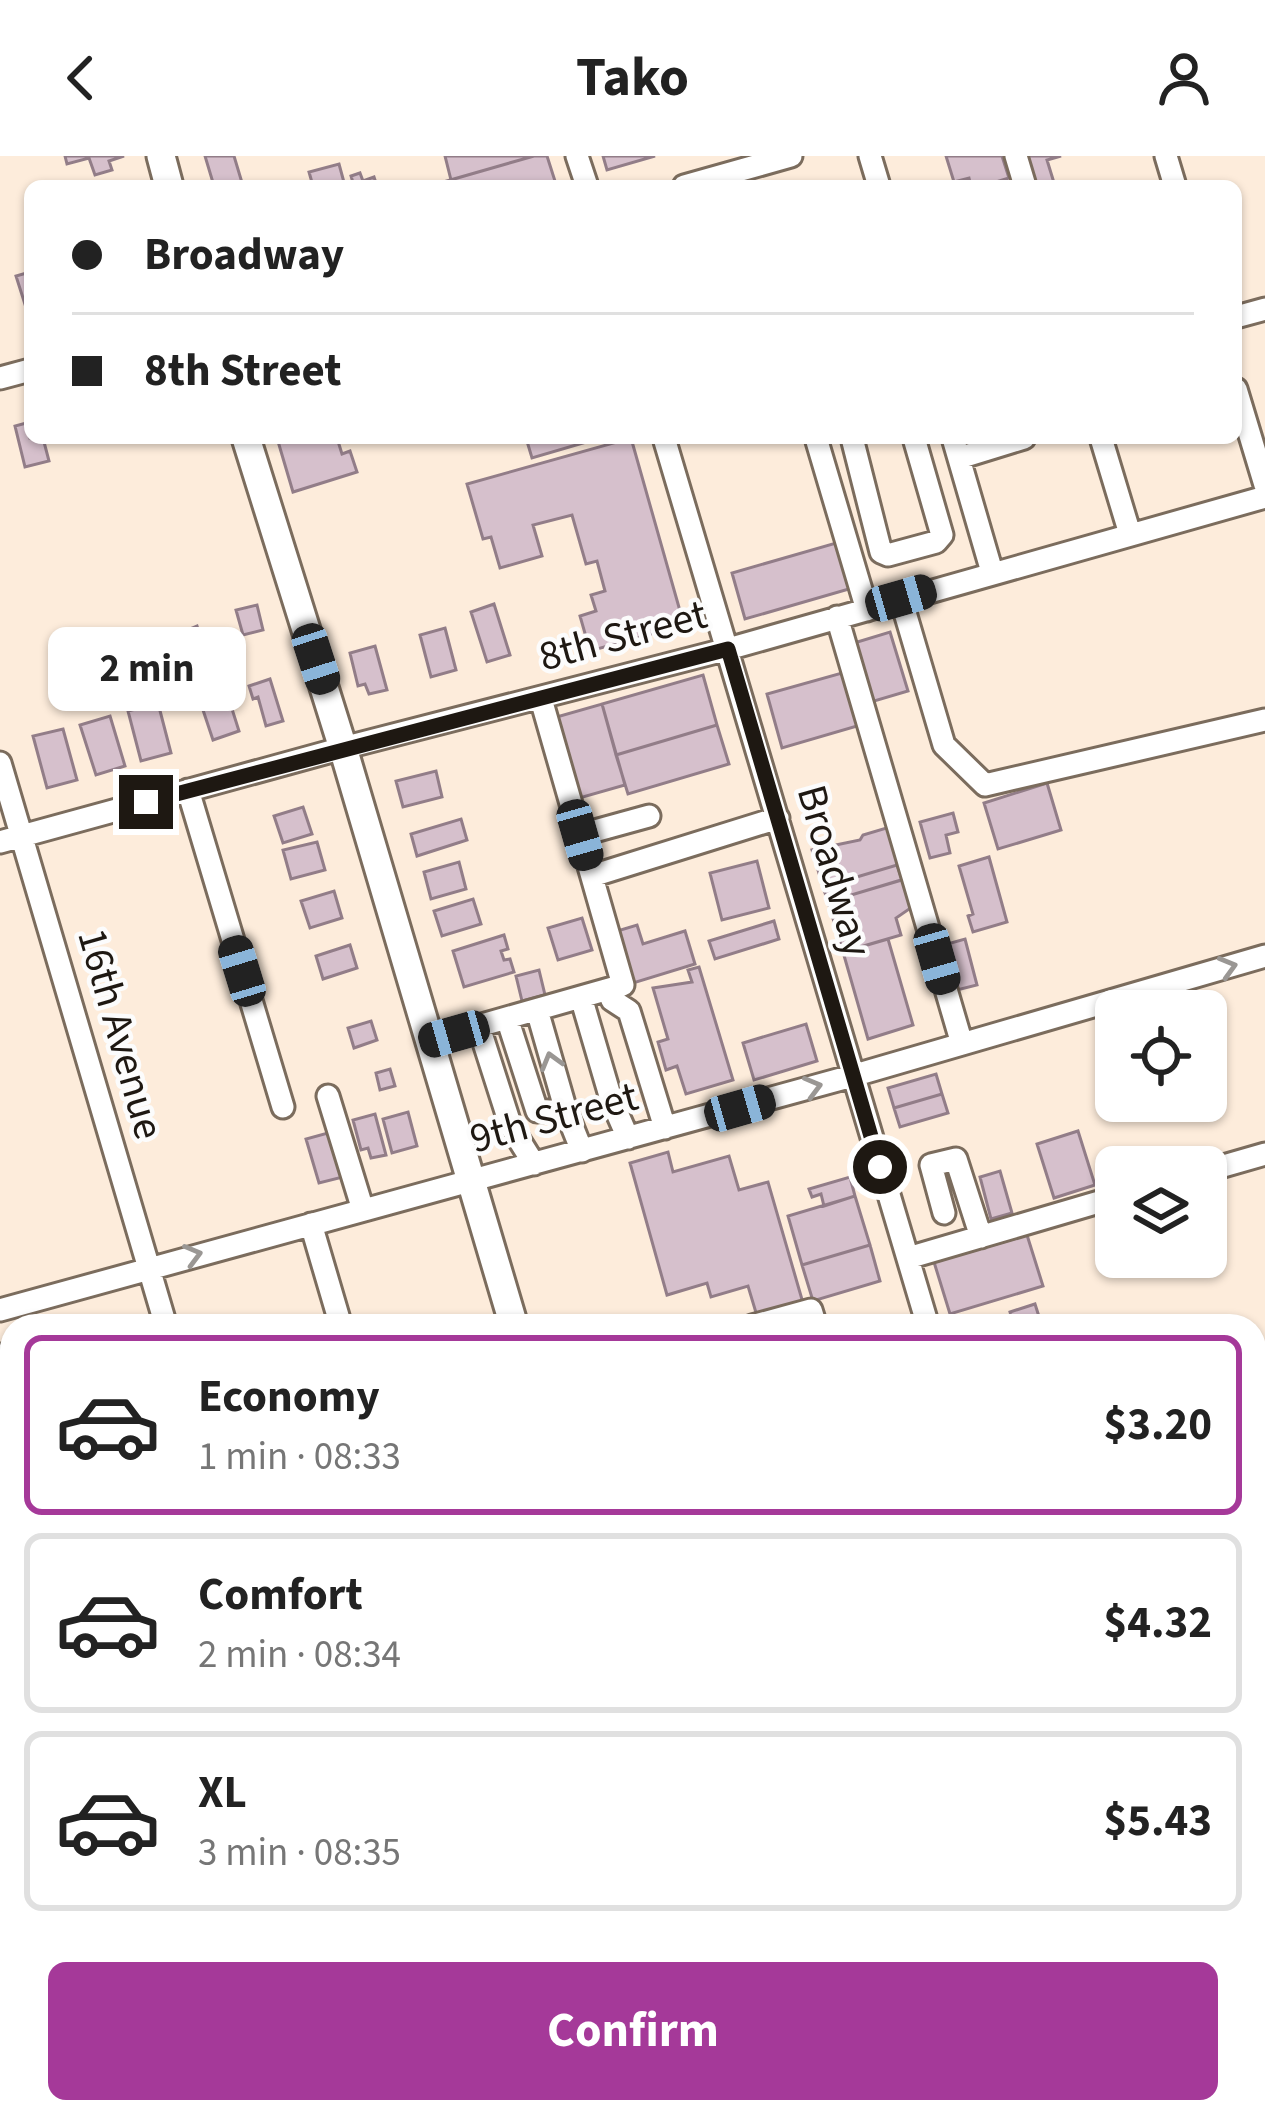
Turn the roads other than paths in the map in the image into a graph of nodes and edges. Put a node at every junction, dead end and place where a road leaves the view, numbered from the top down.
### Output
1 (791, 156) edge
2 (743, 178) edge
3 (1242, 409) edge
4 (248, 444) edge
5 (666, 444) edge
6 (818, 444) edge
7 (854, 444) edge
8 (916, 444) edge
9 (986, 444) edge
10 (1103, 444) edge
11 (956, 448) edge
12 (1265, 485) edge
13 (1265, 497) edge
14 (1130, 534) junction
15 (992, 572) junction
16 (901, 598) junction
17 (867, 610) junction
18 (837, 617) junction
19 (728, 649) junction
20 (541, 699) junction
21 (1265, 720) edge
22 (344, 748) junction
23 (0, 763) edge
24 (188, 790) junction
25 (649, 816) dead end
26 (778, 818) junction
27 (580, 835) junction
28 (11, 839) edge
29 (592, 876) junction
30 (1265, 956) edge
31 (616, 988) junction
32 (581, 997) junction
33 (536, 1010) junction
34 (507, 1018) junction
35 (478, 1027) junction
36 (429, 1040) junction
37 (962, 1044) junction
38 (852, 1076) junction
39 (328, 1096) dead end
40 (284, 1107) dead end
41 (566, 1112) junction
42 (665, 1128) junction
43 (628, 1138) junction
44 (582, 1151) junction
45 (1265, 1154) edge
46 (534, 1164) junction
47 (1227, 1166) edge
48 (471, 1182) junction
49 (1095, 1204) edge
50 (362, 1210) junction
51 (944, 1213) dead end
52 (311, 1224) junction
53 (981, 1237) junction
54 (908, 1258) junction
55 (148, 1267) junction
56 (0, 1310) edge
57 (162, 1314) edge
58 (337, 1314) edge
59 (510, 1314) edge
60 (924, 1314) edge

1 - 2 street
3 - 12 street
4 - 22 main road
5 - 19 street, Broadway
6 - 17 street
7 - 8 street
9 - 11 street
10 - 14 street
11 - 15 street
13 - 14 street, 8th Street
14 - 15 street, 8th Street
15 - 16 street, 8th Street
16 - 17 street, 8th Street
16 - 21 street
17 - 18 street, 8th Street
18 - 19 street, 8th Street
18 - 37 street
19 - 20 street, 8th Street
19 - 26 street, Broadway
20 - 22 street, 8th Street
20 - 27 street
22 - 24 street, 8th Street
22 - 36 main road
23 - 28 street, 16th Avenue
24 - 28 street, 8th Street
24 - 40 street
25 - 27 street
26 - 29 street
26 - 38 street, Broadway
27 - 29 street
28 - 55 street, 16th Avenue
29 - 31 street
37 -> 30 street, 9th Street
31 - 32 street
31 - 42 street
32 - 33 street
32 - 43 street
33 - 34 street
41 -> 33 street
34 - 35 street
34 - 41 street
35 - 36 street
35 - 46 street
36 - 48 main road
37 - 38 street, 9th Street
42 -> 38 street, 9th Street
38 - 54 street, Broadway
39 - 50 street
41 - 44 street
42 - 43 street, 9th Street
43 - 44 street, 9th Street
44 - 46 street, 9th Street
45 - 47 street
46 - 48 street, 9th Street
48 - 50 street, 9th Street
48 - 59 main road
49 - 53 street
50 - 52 street, 9th Street
51 - 53 street
55 -> 52 street, 9th Street
52 - 58 street
53 - 54 street
54 - 60 street, Broadway
55 - 56 street, 9th Street
55 - 57 street, 16th Avenue

